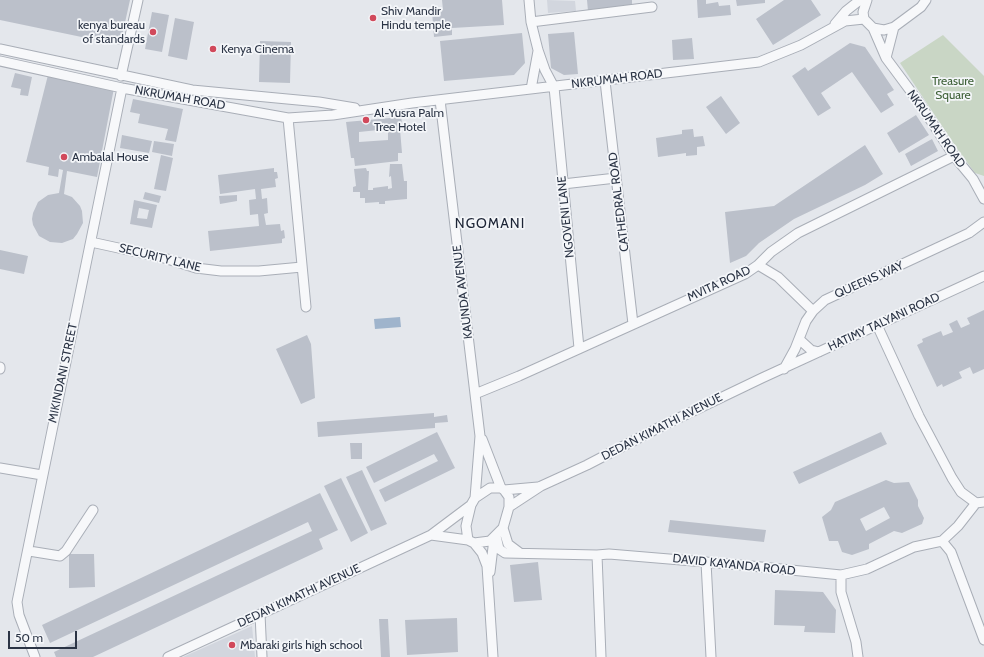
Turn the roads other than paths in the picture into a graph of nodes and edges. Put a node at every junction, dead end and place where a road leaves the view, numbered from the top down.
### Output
1 (138, 0) edge
2 (529, 0) edge
3 (860, 0) edge
4 (867, 0) edge
5 (926, 0) edge
6 (652, 7) dead end
7 (864, 19) junction
8 (531, 22) junction
9 (835, 25) junction
10 (894, 27) junction
11 (873, 28) junction
12 (0, 49) edge
13 (538, 50) junction
14 (886, 58) junction
15 (0, 61) edge
16 (122, 76) junction
17 (605, 80) junction
18 (554, 87) junction
19 (122, 88) junction
20 (531, 89) junction
21 (270, 97) junction
22 (440, 100) junction
23 (362, 109) junction
24 (268, 114) junction
25 (288, 118) junction
26 (954, 156) junction
27 (616, 178) junction
28 (973, 179) junction
29 (984, 182) edge
30 (563, 184) junction
31 (984, 199) edge
32 (984, 222) edge
33 (91, 242) junction
34 (758, 265) junction
35 (302, 266) junction
36 (984, 276) edge
37 (306, 307) dead end
38 (813, 310) junction
39 (633, 324) junction
40 (877, 325) junction
41 (799, 339) junction
42 (579, 348) junction
43 (819, 352) junction
44 (784, 369) junction
45 (475, 394) junction
46 (480, 436) junction
47 (0, 468) edge
48 (42, 475) junction
49 (542, 486) junction
50 (502, 489) junction
51 (473, 501) junction
52 (980, 503) edge
53 (509, 507) junction
54 (93, 510) dead end
55 (503, 528) junction
56 (431, 535) junction
57 (495, 537) junction
58 (942, 541) junction
59 (471, 542) junction
60 (29, 551) junction
61 (520, 553) junction
62 (597, 555) junction
63 (706, 562) junction
64 (841, 575) junction
65 (489, 583) junction
66 (260, 614) junction
67 (984, 640) edge
68 (35, 657) edge
69 (168, 657) edge
70 (262, 657) edge
71 (493, 657) edge
72 (601, 657) edge
73 (711, 657) edge
74 (858, 657) edge

1 - 16 street
2 - 8 street
3 - 9 street
4 - 7 street
5 - 10 street
6 - 8 street
7 - 9 street, NKRUMAH ROAD
7 - 11 street
8 - 13 street
9 - 17 street, NKRUMAH ROAD
10 - 11 street
10 - 14 street
11 - 14 street, NKRUMAH ROAD
12 - 16 street, NKRUMAH ROAD
13 - 18 street
13 - 20 street
14 - 26 street, NKRUMAH ROAD
15 - 19 street, NKRUMAH ROAD
16 - 21 street, NKRUMAH ROAD
17 - 18 street, NKRUMAH ROAD
17 - 27 street, CATHEDRAL ROAD
18 - 20 street, NKRUMAH ROAD
18 - 30 street, NGOVENI LANE
19 - 24 street, NKRUMAH ROAD
19 - 33 street, MIKINDANI STREET
20 - 22 street, NKRUMAH ROAD
21 - 23 street, NKRUMAH ROAD
21 - 24 street
22 - 23 street, NKRUMAH ROAD
22 - 45 street, KAUNDA AVENUE
23 - 25 street, NKRUMAH ROAD
24 - 25 street, NKRUMAH ROAD
25 - 35 street
26 - 28 street, NKRUMAH ROAD
26 - 34 street, MVITA ROAD
27 - 30 street
27 - 39 street, CATHEDRAL ROAD
28 - 29 street, NKRUMAH ROAD
28 - 31 street, NKRUMAH ROAD
30 - 42 street, NGOVENI LANE
32 - 38 street, QUEENS WAY
33 - 35 street, SECURITY LANE
33 - 48 street, MIKINDANI STREET
34 - 38 street
34 - 39 street, MVITA ROAD
35 - 37 street
36 - 40 street, HATIMY TALYANI ROAD
38 - 41 street, QUEENS WAY
39 - 42 street, MVITA ROAD
40 - 43 street, HATIMY TALYANI ROAD
40 - 52 street
41 - 43 street
41 - 44 street, QUEENS WAY
42 - 45 street, MVITA ROAD
43 - 44 street, HATIMY TALYANI ROAD
44 - 49 street, DEDAN KIMATHI AVENUE
45 - 46 street, KAUNDA AVENUE
46 - 50 street
46 - 51 street
47 - 48 street
48 - 60 street, MIKINDANI STREET
49 - 50 street, DEDAN KIMATHI AVENUE
49 - 53 street, DEDAN KIMATHI AVENUE
50 - 51 street
50 - 53 street
51 - 56 street, DEDAN KIMATHI AVENUE
51 - 59 street
52 - 58 street
53 - 55 street
54 - 60 street
55 - 57 street
55 - 61 street
56 - 59 street
56 - 66 street, DEDAN KIMATHI AVENUE
57 - 59 street
57 - 61 street, DAVID KAYANDA ROAD
57 - 65 street
58 - 64 street, DAVID KAYANDA ROAD
58 - 67 street
59 - 65 street
60 - 68 street, MIKINDANI STREET
61 - 62 street, DAVID KAYANDA ROAD
62 - 63 street, DAVID KAYANDA ROAD
62 - 72 street
63 - 64 street, DAVID KAYANDA ROAD
63 - 73 street
64 - 74 street
65 - 71 street
66 - 69 street, DEDAN KIMATHI AVENUE
66 - 70 street

